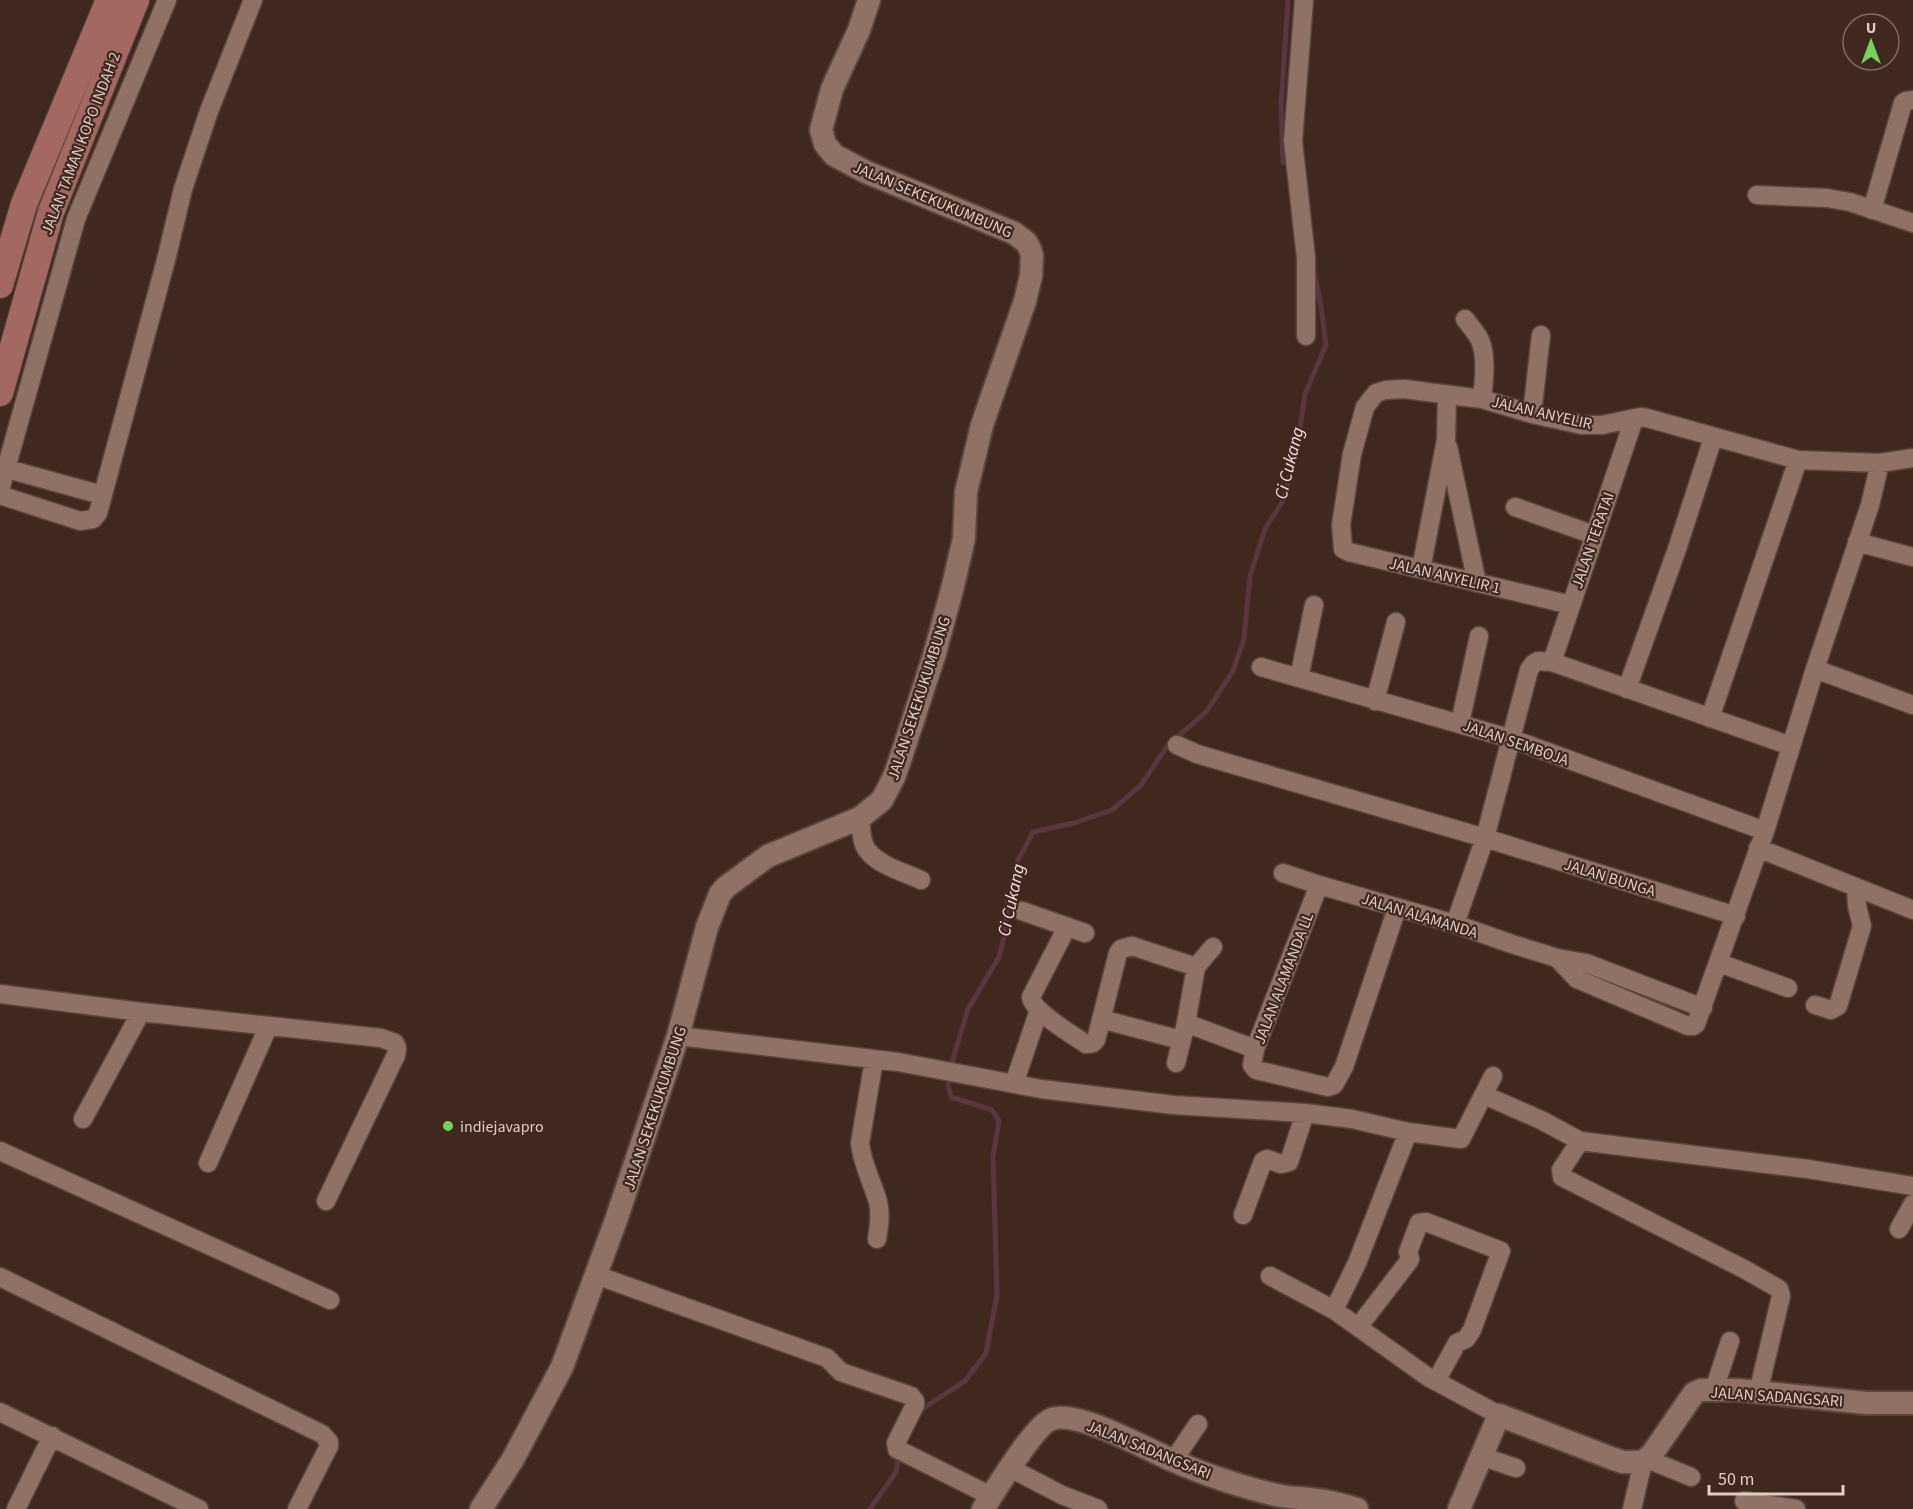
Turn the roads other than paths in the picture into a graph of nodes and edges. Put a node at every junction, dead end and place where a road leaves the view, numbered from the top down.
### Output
1 (109, 0) edge
2 (136, 0) edge
3 (167, 0) edge
4 (254, 0) edge
5 (869, 0) edge
6 (1304, 0) edge
7 (1913, 99) edge
8 (1757, 195) dead end
9 (1872, 210) junction
10 (1913, 223) edge
11 (0, 285) edge
12 (1465, 319) dead end
13 (1541, 335) dead end
14 (1306, 336) dead end
15 (0, 393) edge
16 (1447, 395) junction
17 (1482, 399) junction
18 (1532, 414) junction
19 (1634, 419) junction
20 (1713, 438) junction
21 (1446, 440) junction
22 (1913, 458) edge
23 (1798, 460) junction
24 (1880, 463) junction
25 (3, 468) edge
26 (0, 490) edge
27 (0, 495) edge
28 (102, 495) junction
29 (1515, 507) dead end
30 (1341, 525) joint
31 (1594, 535) junction
32 (1857, 542) junction
33 (1913, 557) edge
34 (1421, 569) junction
35 (1477, 583) junction
36 (1314, 605) dead end
37 (1571, 605) junction
38 (1396, 622) dead end
39 (1479, 636) dead end
40 (1552, 662) junction
41 (1261, 667) dead end
42 (1815, 669) junction
43 (1299, 678) junction
44 (1627, 689) junction
45 (1376, 701) junction
46 (1913, 705) edge
47 (1710, 718) junction
48 (1460, 723) junction
49 (1512, 739) junction
50 (1177, 745) dead end
51 (1791, 746) junction
52 (860, 818) junction
53 (1485, 838) junction
54 (1762, 840) junction
55 (1283, 873) dead end
56 (921, 880) dead end
57 (1319, 885) junction
58 (1856, 887) junction
59 (1397, 908) junction
60 (1913, 910) edge
61 (1022, 911) dead end
62 (1736, 916) junction
63 (1455, 924) junction
64 (1067, 927) junction
65 (1085, 933) dead end
66 (1213, 947) dead end
67 (1557, 958) junction
68 (1719, 963) junction
69 (1196, 967) junction
70 (1788, 988) dead end
71 (1, 996) edge
72 (1815, 1005) dead end
73 (1703, 1008) junction
74 (1039, 1010) junction
75 (141, 1012) junction
76 (1101, 1019) junction
77 (268, 1027) junction
78 (1183, 1032) junction
79 (678, 1036) junction
80 (1255, 1049) junction
81 (874, 1060) junction
82 (1176, 1063) dead end
83 (1017, 1075) dead end
84 (1493, 1076) dead end
85 (1484, 1095) junction
86 (1305, 1113) junction
87 (82, 1119) dead end
88 (1408, 1132) junction
89 (1580, 1141) junction
90 (0, 1151) edge
91 (208, 1163) dead end
92 (1913, 1186) edge
93 (326, 1201) dead end
94 (1913, 1204) edge
95 (1243, 1215) dead end
96 (1899, 1229) dead end
97 (877, 1239) dead end
98 (596, 1275) junction
99 (1270, 1276) dead end
100 (0, 1277) edge
101 (330, 1300) dead end
102 (1334, 1310) junction
103 (1359, 1326) junction
104 (1730, 1341) dead end
105 (1436, 1381) junction
106 (1714, 1390) junction
107 (1758, 1392) junction
108 (1913, 1403) edge
109 (0, 1412) edge
110 (1499, 1415) junction
111 (1198, 1424) dead end
112 (52, 1436) junction
113 (1481, 1456) junction
114 (1645, 1460) junction
115 (1173, 1461) junction
116 (1010, 1468) junction
117 (1516, 1468) dead end
118 (1690, 1477) dead end
119 (1744, 1501) dead end
120 (1059, 1502) edge
121 (987, 1503) edge
122 (16, 1509) edge
123 (199, 1509) edge
124 (297, 1509) edge
125 (481, 1509) edge
126 (1098, 1509) edge
127 (1357, 1509) edge
128 (1459, 1509) edge
129 (1632, 1509) edge
130 (1796, 1509) edge

1 - 11 main road, JALAN TAMAN KOPO INDAH 2
2 - 15 main road, JALAN TAMAN KOPO INDAH 2
3 - 25 street
4 - 28 street
5 - 52 street, JALAN SEKEKUKUMBUNG
6 - 14 street
7 - 9 street
8 - 9 street
9 - 10 street
12 - 17 street
13 - 18 street
16 - 17 street, JALAN ANYELIR
16 - 21 street
16 - 30 street, JALAN ANYELIR
17 - 18 street, JALAN ANYELIR
18 - 19 street, JALAN ANYELIR
19 - 20 street, JALAN ANYELIR
19 - 31 street, JALAN TERATAI
20 - 23 street, JALAN ANYELIR
20 - 44 street
21 - 34 street
21 - 35 street
22 - 24 street, JALAN ANYELIR
23 - 24 street, JALAN ANYELIR
23 - 47 street
24 - 32 street
25 - 26 street
25 - 28 street
27 - 28 street
29 - 31 street
30 - 34 street, JALAN ANYELIR 1
31 - 37 street, JALAN TERATAI
32 - 33 street
32 - 42 street
34 - 35 street, JALAN ANYELIR 1
35 - 37 street, JALAN ANYELIR 1
36 - 43 street
37 - 40 street, JALAN TERATAI
38 - 45 street
39 - 48 street
40 - 44 street
40 - 49 street
41 - 43 street, JALAN SEMBOJA
42 - 46 street
42 - 51 street
43 - 45 street, JALAN SEMBOJA
44 - 47 street
45 - 48 street, JALAN SEMBOJA
47 - 51 street
48 - 49 street, JALAN SEMBOJA
49 - 53 street
49 - 54 street, JALAN SEMBOJA
50 - 53 street, JALAN BUNGA
51 - 54 street
52 - 56 street
52 - 79 street, JALAN SEKEKUKUMBUNG
53 - 62 street, JALAN BUNGA
53 - 63 street
54 - 58 street, JALAN SEMBOJA
54 - 62 street
55 - 57 street, JALAN ALAMANDA
57 - 59 street, JALAN ALAMANDA
57 - 80 street, JALAN ALAMANDA LL
58 - 60 street, JALAN SEMBOJA
58 - 72 street
59 - 63 street, JALAN ALAMANDA
59 - 80 street, JALAN ALAMANDA LL
61 - 64 street
62 - 68 street
63 - 67 street, JALAN ALAMANDA
64 - 65 street
64 - 74 street
66 - 69 street
67 - 73 street, JALAN ALAMANDA
67 - 73 street
68 - 70 street
68 - 73 street
69 - 76 street
69 - 78 street
71 - 75 street
74 - 76 street
74 - 83 street
75 - 77 street
75 - 87 street
76 - 78 street
77 - 91 street
77 - 93 street
78 - 80 street
78 - 82 street
79 - 81 street
79 - 98 street, JALAN SEKEKUKUMBUNG
81 - 86 street
81 - 97 street
84 - 85 street
85 - 88 street
85 - 89 street
86 - 88 street
86 - 95 street
88 - 102 street
89 - 92 street
89 - 107 street
90 - 101 street
94 - 96 street
98 - 121 street
98 - 125 street, JALAN SEKEKUKUMBUNG
99 - 102 street
100 - 124 street
102 - 103 street
103 - 105 street
103 - 105 street
104 - 106 street
105 - 110 street
106 - 107 street, JALAN SADANGSARI
106 - 114 street, JALAN SADANGSARI
107 - 108 street, JALAN SADANGSARI
109 - 112 street
110 - 113 street
110 - 114 street
111 - 115 street
112 - 122 street
112 - 123 street
113 - 117 street
113 - 128 street
114 - 118 street
114 - 129 street
115 - 116 street, JALAN SADANGSARI
115 - 127 street, JALAN SADANGSARI
116 - 120 street
116 - 121 street, JALAN SADANGSARI
119 - 130 street
120 - 126 street

